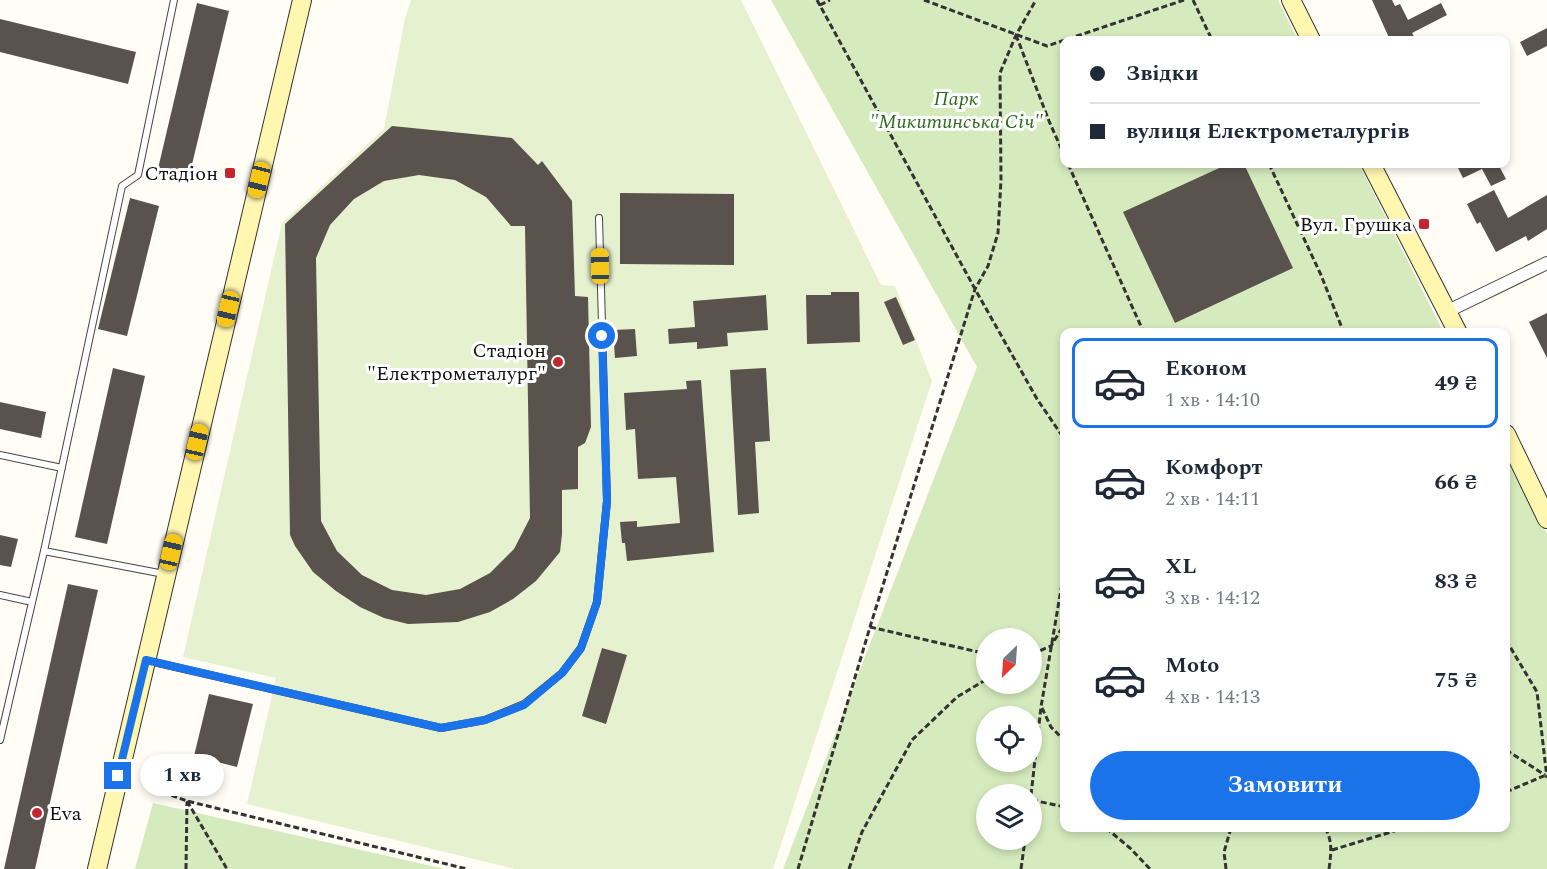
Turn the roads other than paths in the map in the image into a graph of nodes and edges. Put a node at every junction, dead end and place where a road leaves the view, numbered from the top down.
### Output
1 (174, 0) edge
2 (1291, 0) edge
3 (298, 1) edge
4 (1309, 36) edge
5 (1373, 168) edge
6 (599, 218) dead end
7 (1547, 263) edge
8 (1448, 311) junction
9 (1456, 328) edge
10 (1510, 442) edge
11 (0, 455) edge
12 (62, 468) junction
13 (1547, 519) edge
14 (44, 551) junction
15 (166, 574) junction
16 (0, 595) edge
17 (32, 602) junction
18 (146, 660) junction
19 (1, 730) edge
20 (0, 740) edge
21 (97, 869) edge

1 - 12 lane
2 - 4 main road
3 - 15 main road
5 - 8 main road
6 - 18 lane
7 - 8 street
8 - 9 main road
10 - 13 main road
11 - 12 lane
12 - 14 lane
14 - 15 lane
14 - 17 lane
15 - 18 main road
16 - 17 lane
17 - 19 lane
18 - 21 main road
19 - 20 lane

